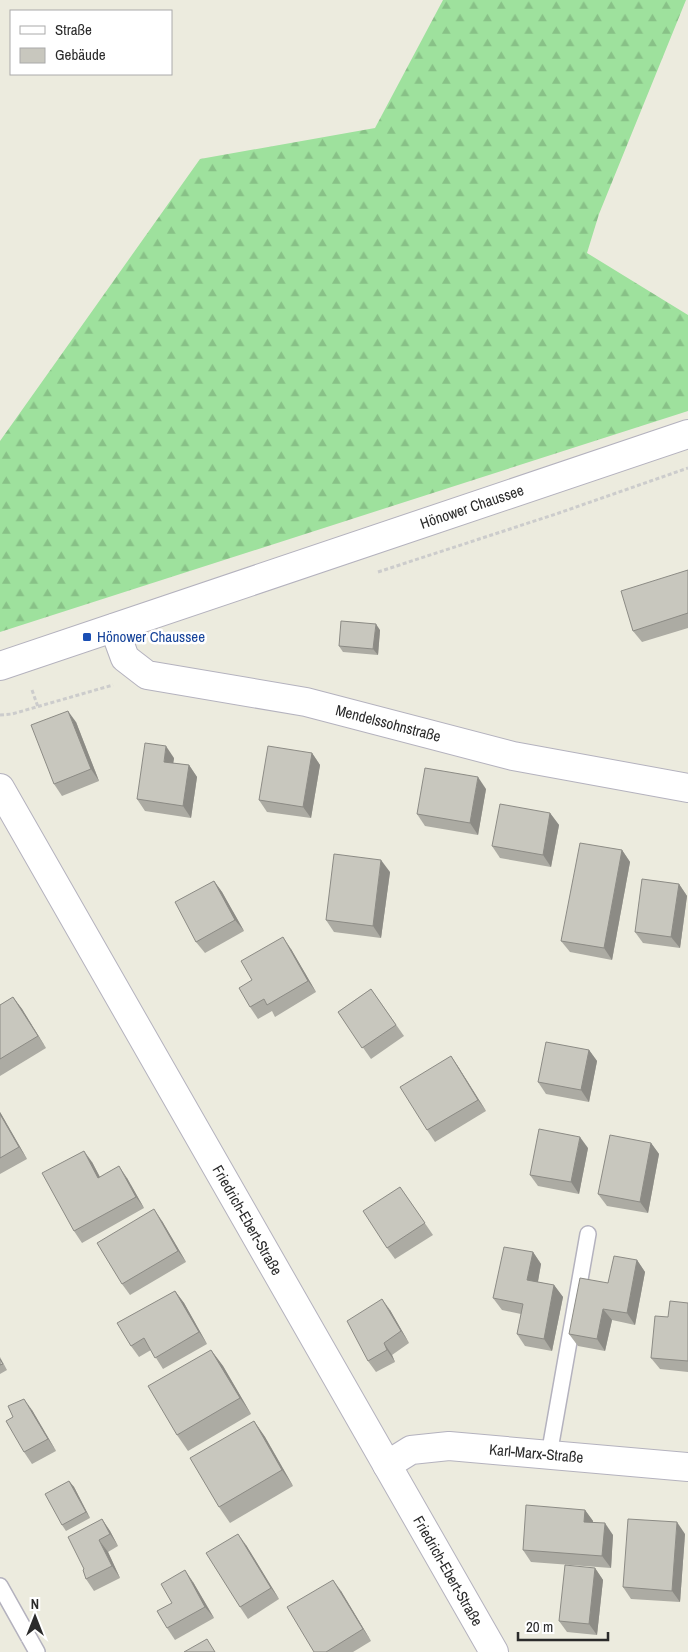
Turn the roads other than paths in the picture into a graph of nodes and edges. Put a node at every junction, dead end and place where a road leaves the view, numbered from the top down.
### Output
1 (688, 434) edge
2 (114, 628) junction
3 (0, 666) edge
4 (0, 788) edge
5 (688, 788) edge
6 (588, 1234) dead end
7 (549, 1454) junction
8 (387, 1465) junction
9 (688, 1466) edge
10 (0, 1586) edge
11 (37, 1652) edge
12 (494, 1652) edge

1 - 2 street, Hönower Chaussee
2 - 3 street, Hönower Chaussee
2 - 5 street, Mendelssohnstraße
4 - 8 street, Friedrich-Ebert-Straße
6 - 7 lane
7 - 8 street, Karl-Marx-Straße
7 - 9 street, Karl-Marx-Straße
8 - 12 street, Friedrich-Ebert-Straße
10 - 11 lane

